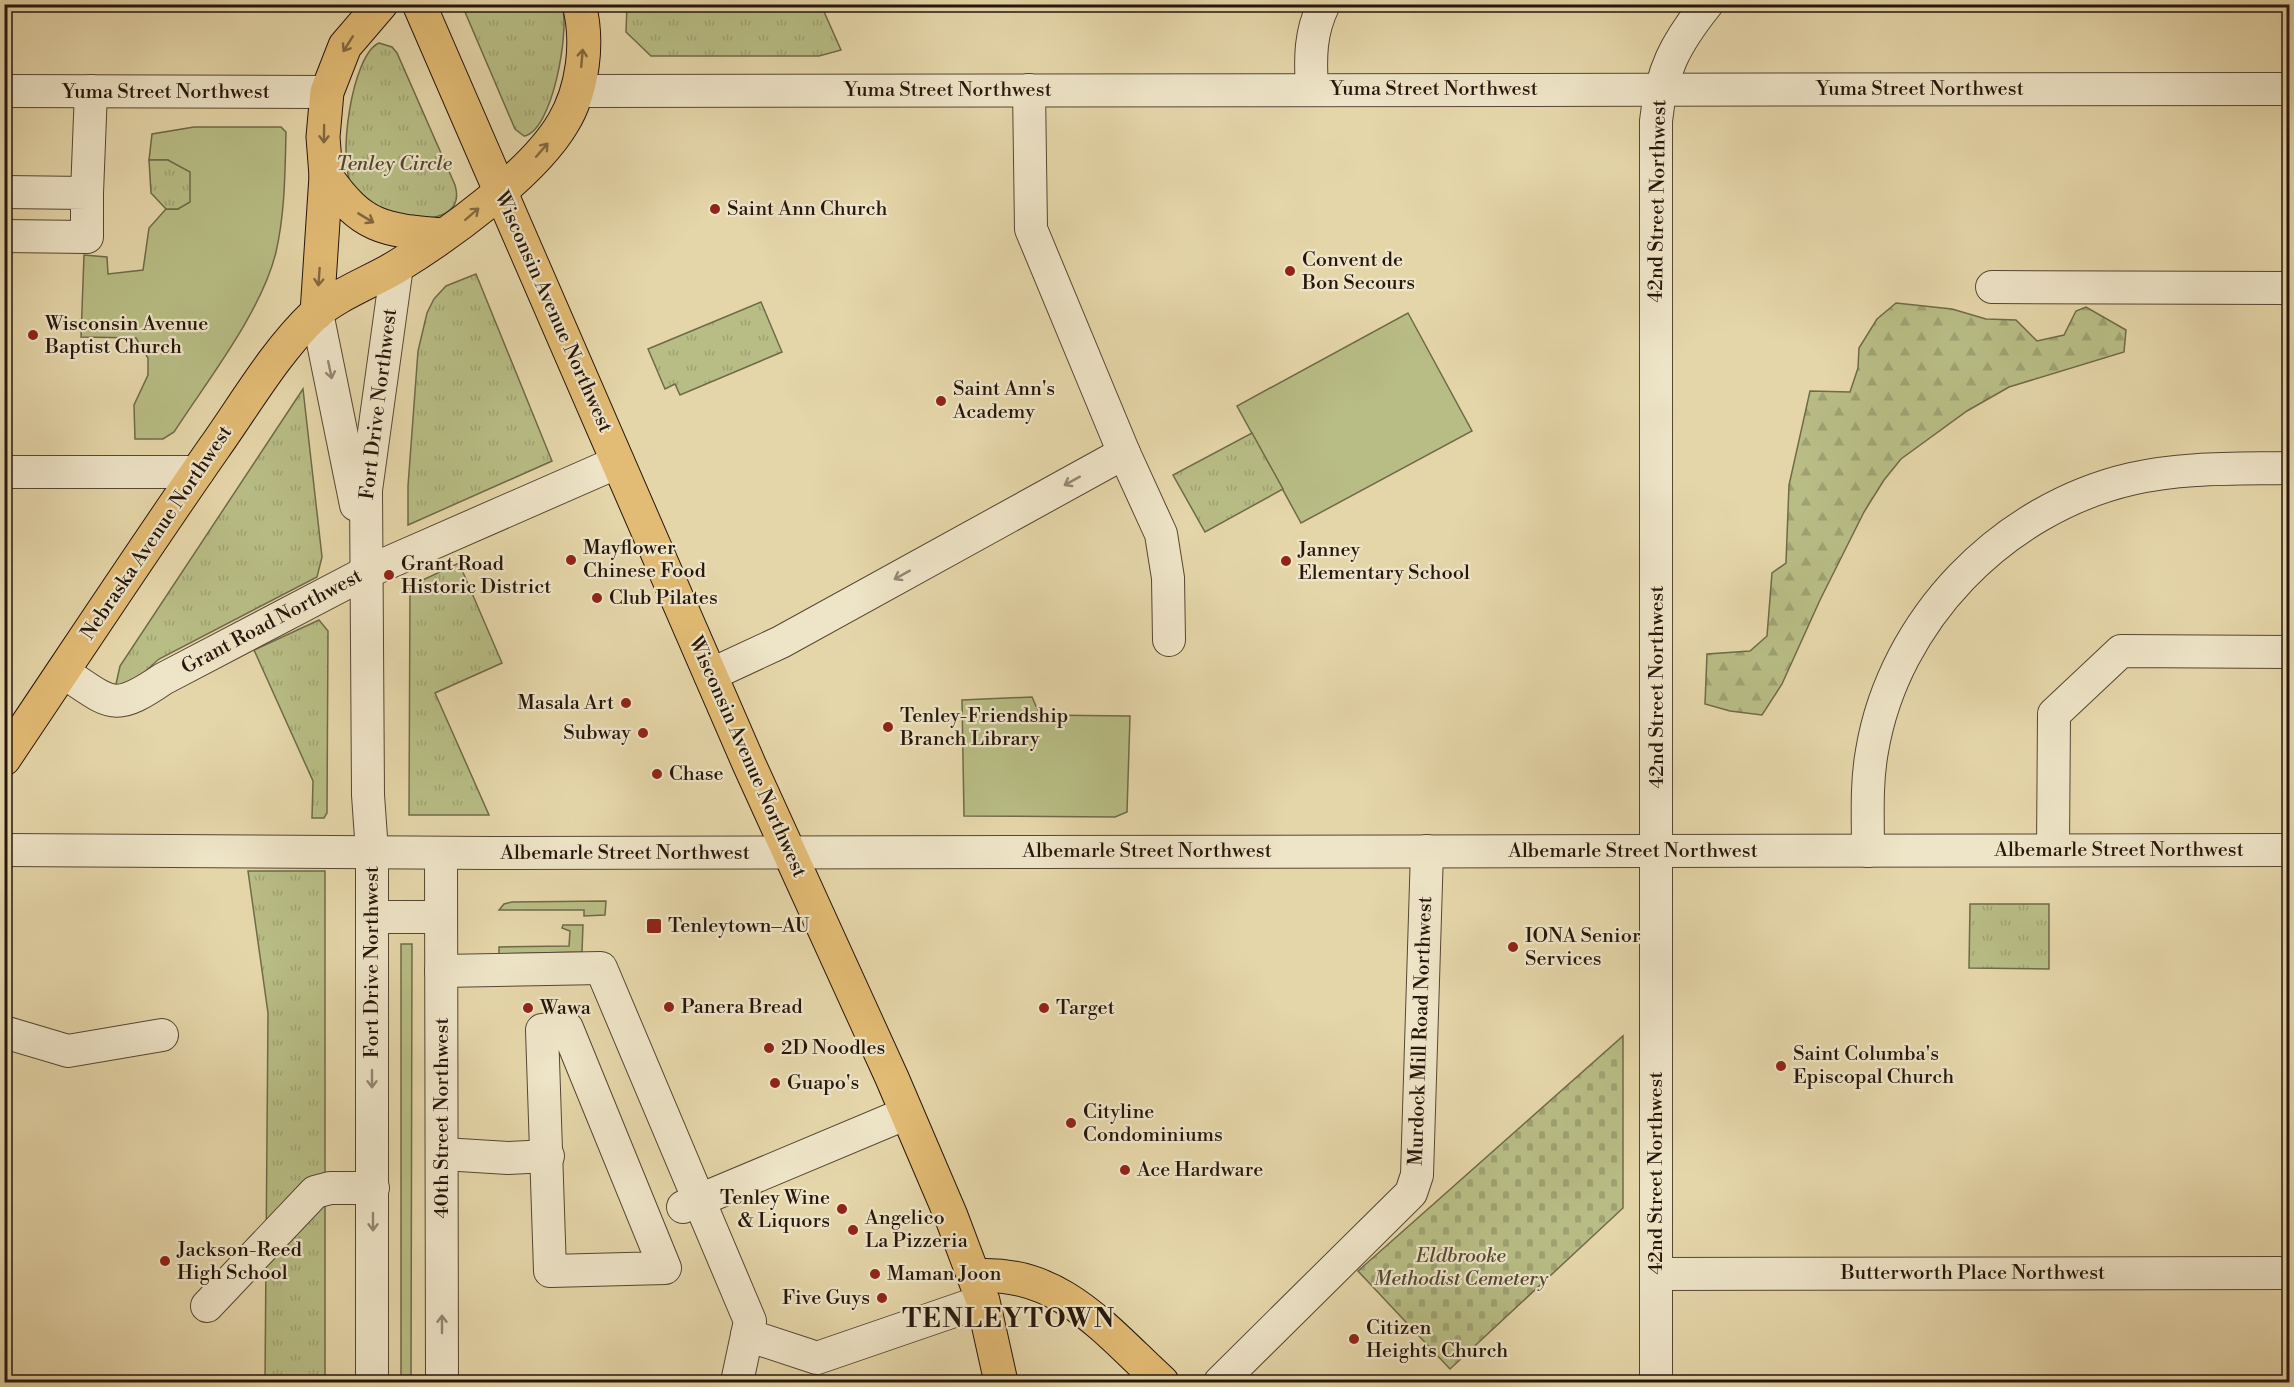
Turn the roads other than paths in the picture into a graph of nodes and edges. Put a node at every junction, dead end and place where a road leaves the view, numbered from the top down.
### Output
1 (381, 4) edge
2 (419, 4) edge
3 (1324, 4) edge
4 (1707, 4) edge
5 (582, 11) edge
6 (1312, 89) junction
7 (2289, 89) edge
8 (1029, 90) junction
9 (1659, 90) junction
10 (4, 91) edge
11 (91, 92) junction
12 (327, 92) junction
13 (579, 92) junction
14 (326, 176) junction
15 (500, 190) junction
16 (4, 192) edge
17 (87, 193) junction
18 (443, 235) junction
19 (4, 236) edge
20 (397, 266) junction
21 (1992, 287) dead end
22 (2289, 288) edge
23 (317, 312) junction
24 (1124, 453) junction
25 (618, 462) junction
26 (2289, 468) edge
27 (4, 472) edge
28 (198, 472) junction
29 (366, 542) junction
30 (367, 572) junction
31 (1169, 640) dead end
32 (2289, 652) edge
33 (63, 672) junction
34 (710, 675) junction
35 (4, 759) edge
36 (4, 850) edge
37 (2053, 850) junction
38 (2289, 850) edge
39 (1427, 851) junction
40 (1657, 851) junction
41 (1868, 851) junction
42 (372, 852) junction
43 (789, 852) junction
44 (441, 853) junction
45 (372, 917) junction
46 (441, 917) junction
47 (441, 970) junction
48 (4, 1032) edge
49 (162, 1035) dead end
50 (907, 1113) junction
51 (442, 1154) junction
52 (548, 1156) junction
53 (373, 1188) junction
54 (691, 1203) junction
55 (2289, 1273) edge
56 (1656, 1274) junction
57 (979, 1289) junction
58 (207, 1306) dead end
59 (747, 1335) junction
60 (372, 1383) edge
61 (442, 1383) edge
62 (737, 1383) edge
63 (1001, 1383) edge
64 (1162, 1383) edge
65 (1220, 1383) edge
66 (1656, 1383) edge

1 -> 12 main road
2 - 15 main road, Wisconsin Avenue Northwest
3 - 6 street
4 - 9 street, 42nd Street Northwest
13 -> 5 main road
6 - 8 street, Yuma Street Northwest
6 - 9 street, Yuma Street Northwest
7 - 9 street, Yuma Street Northwest
8 - 13 street, Yuma Street Northwest
8 - 24 street
9 - 40 street, 42nd Street Northwest
10 - 11 street, Yuma Street Northwest
11 - 12 street, Yuma Street Northwest
11 - 17 street
12 -> 14 main road
15 -> 13 main road, Nebraska Avenue Northwest
14 -> 18 main road
14 -> 23 main road
18 -> 15 main road, Nebraska Avenue Northwest
15 - 25 main road, Wisconsin Avenue Northwest
16 - 17 street
17 - 19 street
18 - 20 main road, Nebraska Avenue Northwest
20 - 23 main road, Nebraska Avenue Northwest
20 - 29 street, Fort Drive Northwest
21 - 22 street
23 - 28 main road, Nebraska Avenue Northwest
23 -> 29 street, Fort Drive Northwest
24 - 31 street
24 -> 34 street
25 - 30 street, Grant Road Northwest
25 - 34 main road, Wisconsin Avenue Northwest
26 - 41 street
27 - 28 street
28 - 33 main road, Nebraska Avenue Northwest
29 - 30 street, Fort Drive Northwest
30 - 33 street, Grant Road Northwest
30 - 42 street, Fort Drive Northwest
32 - 37 street
33 - 35 main road, Nebraska Avenue Northwest
34 - 43 main road, Wisconsin Avenue Northwest
36 - 42 street, Albemarle Street Northwest
37 - 38 street, Albemarle Street Northwest
37 - 41 street, Albemarle Street Northwest
39 - 40 street, Albemarle Street Northwest
39 - 43 street, Albemarle Street Northwest
39 - 65 street, Murdock Mill Road Northwest
40 - 41 street, Albemarle Street Northwest
40 - 56 street, 42nd Street Northwest
42 - 44 street, Albemarle Street Northwest
42 - 45 street, Fort Drive Northwest
43 - 44 street, Albemarle Street Northwest
43 - 50 main road, Wisconsin Avenue Northwest
44 - 46 street, 40th Street Northwest
45 - 46 street
45 -> 53 street, Fort Drive Northwest
46 - 47 street, 40th Street Northwest
47 - 51 street, 40th Street Northwest
47 - 54 street
48 - 49 street
50 - 54 street
50 - 57 main road, Wisconsin Avenue Northwest
51 - 52 street
61 -> 51 street, 40th Street Northwest
52 - 52 street
53 - 58 street
53 -> 60 street, Fort Drive Northwest
54 - 59 street
55 - 56 street, Butterworth Place Northwest
56 - 66 street, 42nd Street Northwest
57 - 59 street
57 - 63 main road, Wisconsin Avenue Northwest
57 - 64 main road
59 - 62 street

